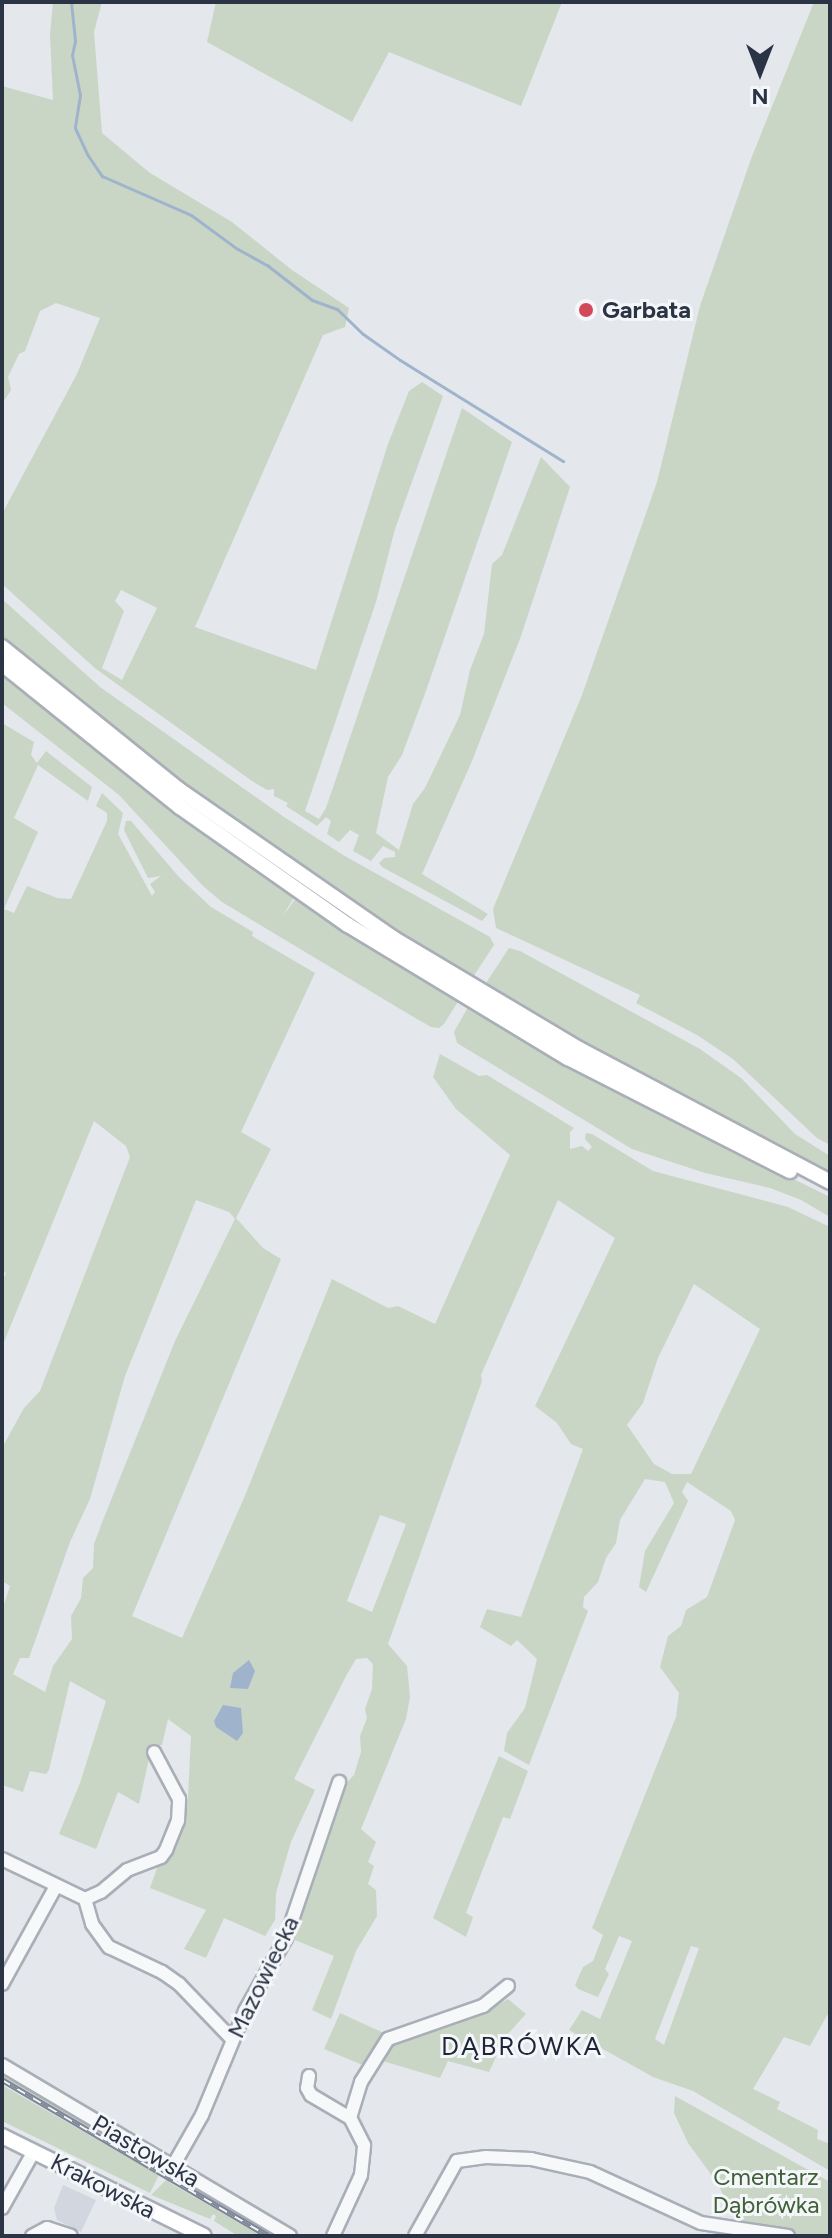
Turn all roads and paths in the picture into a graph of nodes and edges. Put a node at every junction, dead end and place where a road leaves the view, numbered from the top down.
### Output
1 (2, 647) edge
2 (2, 664) edge
3 (830, 1182) edge
4 (830, 1191) edge
5 (154, 1752) dead end
6 (339, 1782) dead end
7 (2, 1859) edge
8 (56, 1886) junction
9 (85, 1899) junction
10 (2, 1984) edge
11 (508, 1986) dead end
12 (232, 2039) junction
13 (2, 2065) edge
14 (309, 2076) dead end
15 (350, 2118) junction
16 (2, 2136) edge
17 (34, 2151) junction
18 (173, 2166) junction
19 (2, 2208) edge
20 (32, 2236) edge
21 (71, 2236) edge
22 (204, 2236) edge
23 (290, 2236) edge
24 (333, 2236) edge
25 (415, 2236) edge
26 (788, 2236) edge

1 - 3 main road
2 - 4 main road
5 - 9 street
6 - 12 street, Mazowiecka
7 - 8 street
8 - 9 street
8 - 10 street
9 - 12 street
11 - 15 street
12 - 18 street, Mazowiecka
13 - 18 street, Piastowska
14 - 15 street
15 - 24 street
16 - 17 main road, Krakowska
17 - 19 street
17 - 22 main road, Krakowska
18 - 23 street, Piastowska
20 - 21 street
25 - 26 street

